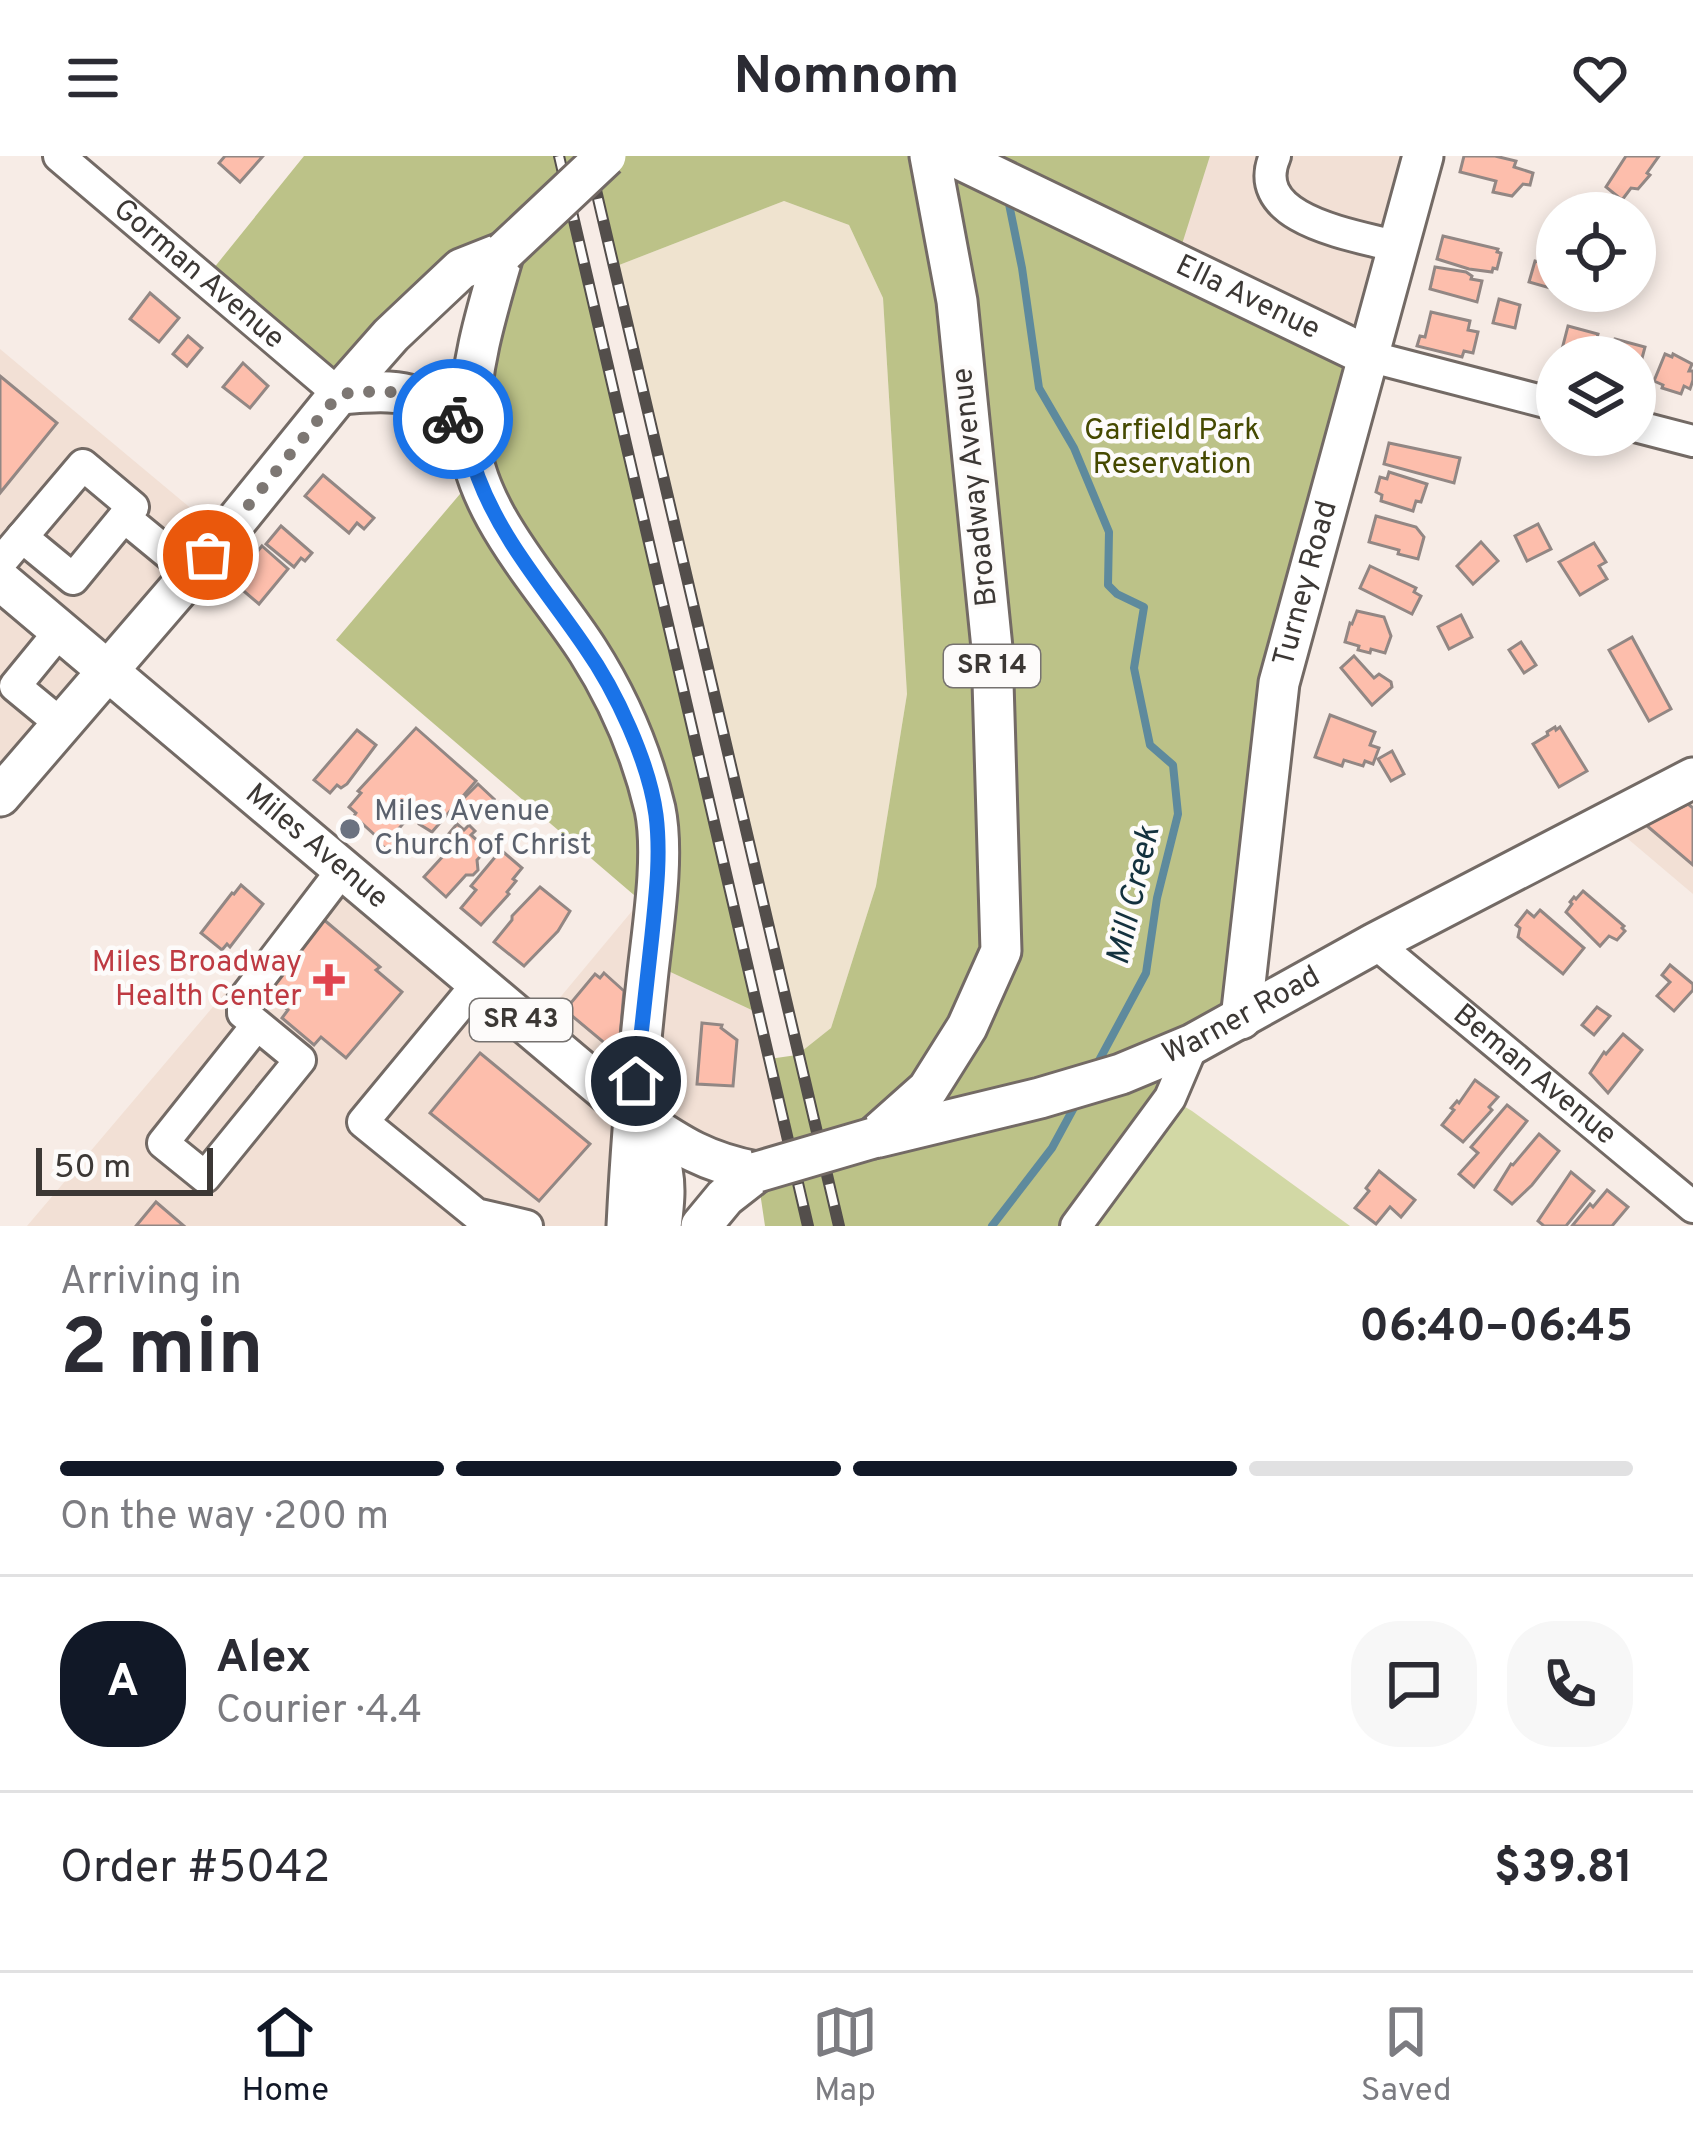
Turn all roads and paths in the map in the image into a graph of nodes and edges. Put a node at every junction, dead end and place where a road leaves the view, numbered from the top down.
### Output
1 (59, 156) edge
2 (606, 156) edge
3 (930, 156) edge
4 (952, 156) edge
5 (1274, 156) edge
6 (1420, 157) edge
7 (1398, 247) junction
8 (504, 252) junction
9 (1368, 356) junction
10 (339, 394) junction
11 (1536, 400) edge
12 (1656, 431) edge
13 (469, 432) junction
14 (1686, 439) edge
15 (1693, 467) edge
16 (124, 518) junction
17 (22, 537) junction
18 (0, 563) edge
19 (192, 573) junction
20 (0, 580) edge
21 (61, 631) junction
22 (106, 670) junction
23 (5, 688) edge
24 (62, 724) junction
25 (6, 777) edge
26 (1691, 781) edge
27 (343, 869) junction
28 (1375, 943) junction
29 (478, 983) junction
30 (1240, 1019) junction
31 (257, 1025) junction
32 (1193, 1043) junction
33 (633, 1114) junction
34 (873, 1138) junction
35 (758, 1172) junction
36 (1693, 1207) edge
37 (526, 1226) edge
38 (627, 1226) edge
39 (661, 1226) edge
40 (701, 1226) edge
41 (1076, 1226) edge

1 - 10 street, Gorman Avenue
2 - 8 main road, bridge
3 - 34 main road, Broadway Avenue / SR 14
4 - 9 main road, Ella Avenue
5 - 7 street
6 - 7 main road, Turney Road
7 - 9 main road, Turney Road
8 - 10 main road
8 - 13 main road
9 - 11 street, Ella Avenue
9 - 30 main road, Turney Road
10 - 13 main road
10 - 19 main road
12 - 14 street
13 - 33 main road
14 - 15 street
16 - 17 street
16 - 17 street
16 - 19 street
17 - 18 street
19 - 22 main road
20 - 21 main road, Miles Avenue / SR 43
21 - 22 main road, Miles Avenue / SR 43
21 - 23 street
22 - 24 main road
22 - 27 main road, Miles Avenue / SR 43
23 - 24 street
24 - 25 main road
26 - 28 main road, Warner Road
27 - 29 main road, Miles Avenue / SR 43
27 - 31 street
28 - 30 main road, Warner Road
28 - 36 street, Beman Avenue
29 - 33 main road, Miles Avenue / SR 43
29 - 37 street
30 - 32 main road, Warner Road
31 - 31 street
32 - 34 main road, Warner Road
32 - 41 street
33 - 35 main road
33 - 38 main road
33 - 39 main road, SR 43
34 - 35 main road, Warner Road / SR 14, bridge
35 - 40 main road, SR 14

